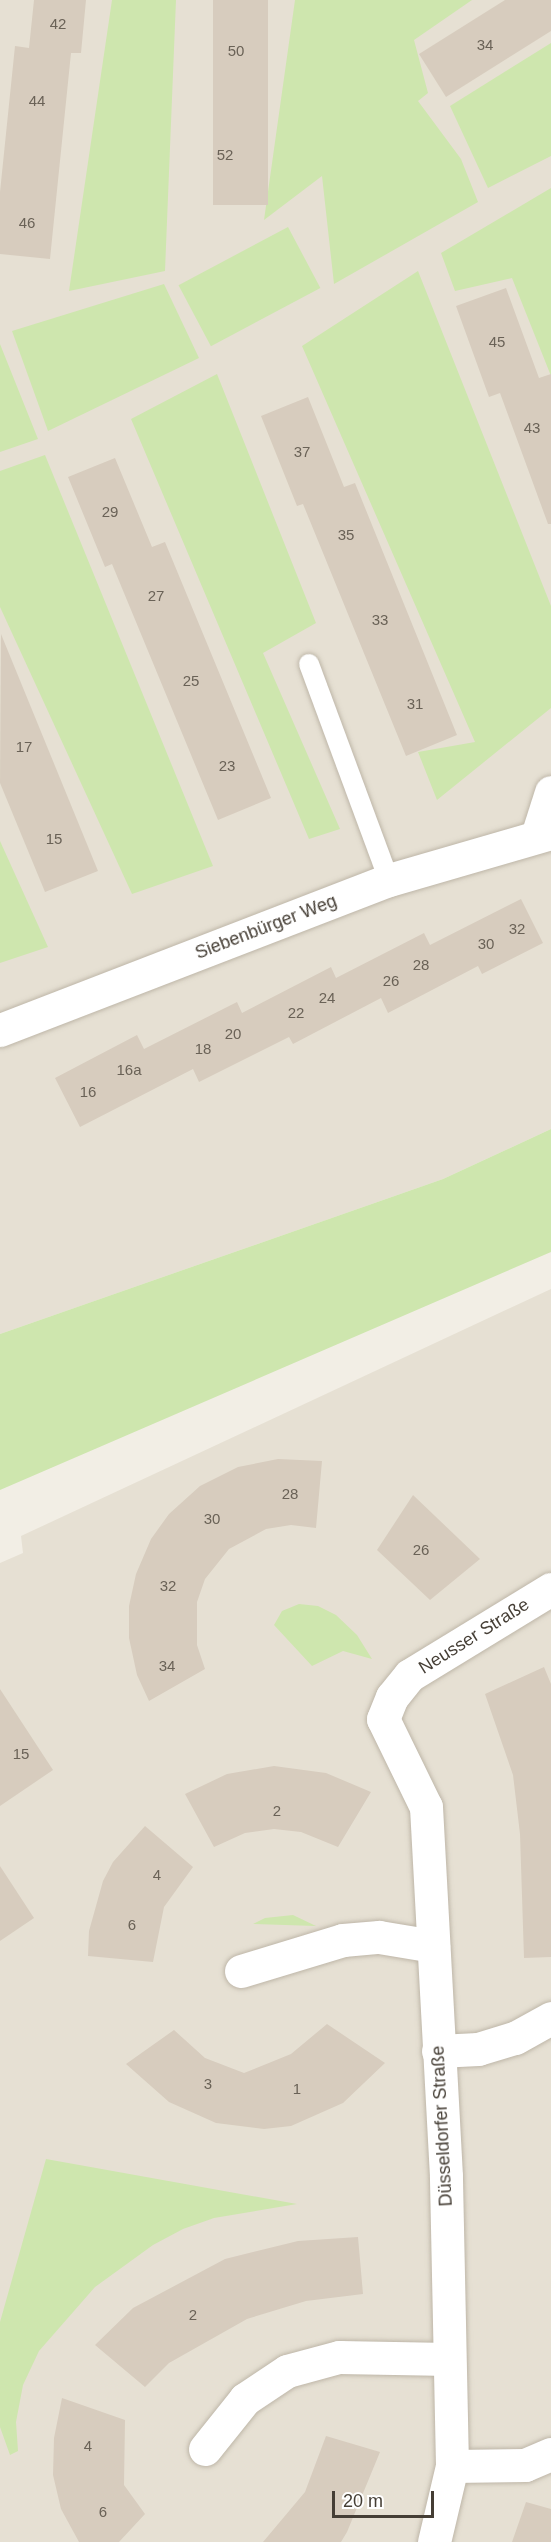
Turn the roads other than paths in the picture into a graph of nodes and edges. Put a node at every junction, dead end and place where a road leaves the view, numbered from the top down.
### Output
1 (309, 664) dead end
2 (551, 792) edge
3 (544, 834) edge
4 (389, 880) junction
5 (0, 1030) edge
6 (551, 1589) edge
7 (383, 1719) joint
8 (432, 1946) junction
9 (241, 1971) dead end
10 (551, 2018) edge
11 (438, 2051) junction
12 (449, 2360) junction
13 (205, 2449) dead end
14 (551, 2454) edge
15 (452, 2466) junction
16 (434, 2542) edge

1 - 4 lane
2 - 3 street, Siebenbürger Weg
3 - 4 street, Siebenbürger Weg
4 - 5 street, Siebenbürger Weg
6 - 7 street, Neusser Straße
7 - 8 street, Düsseldorfer Straße
8 - 9 street
8 - 11 street, Düsseldorfer Straße
10 - 11 street
11 - 12 street, Düsseldorfer Straße
12 - 13 street
12 - 15 street, Düsseldorfer Straße
14 - 15 street
15 - 16 street, Düsseldorfer Straße

